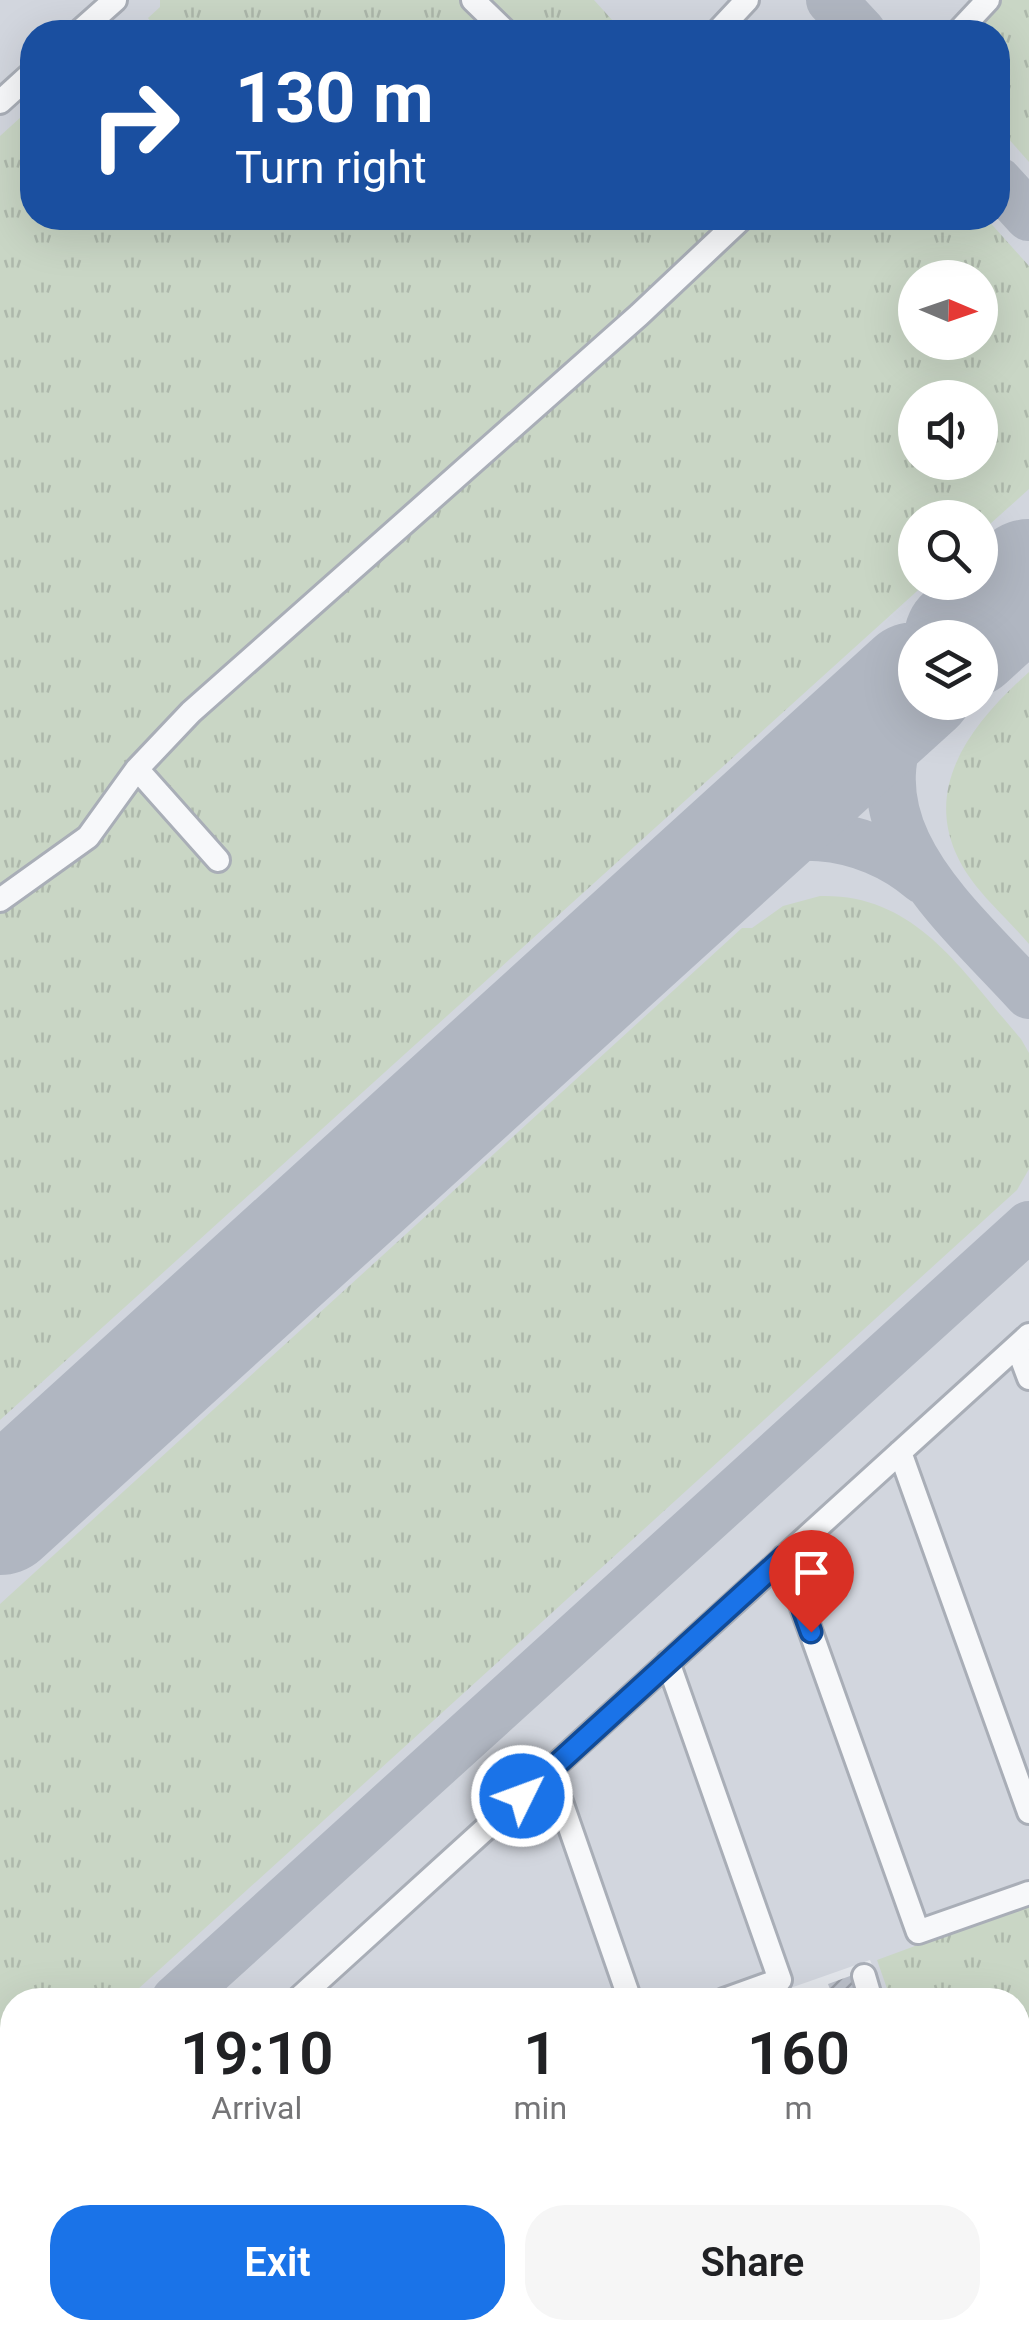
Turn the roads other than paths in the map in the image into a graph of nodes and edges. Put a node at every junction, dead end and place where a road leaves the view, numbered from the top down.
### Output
1 (115, 0) edge
2 (473, 0) edge
3 (747, 0) edge
4 (988, 0) edge
5 (92, 20) edge
6 (494, 20) edge
7 (728, 20) edge
8 (969, 20) edge
9 (20, 84) edge
10 (0, 102) edge
11 (729, 230) edge
12 (137, 769) junction
13 (218, 860) dead end
14 (0, 900) edge
15 (1023, 1340) edge
16 (1029, 1378) edge
17 (900, 1452) junction
18 (784, 1557) junction
19 (668, 1662) junction
20 (550, 1770) junction
21 (1029, 1812) edge
22 (1029, 1892) edge
23 (864, 1976) dead end
24 (309, 1988) edge
25 (626, 1988) edge
26 (758, 1988) edge
27 (868, 1988) edge

1 - 5 lane
2 - 6 lane
3 - 7 lane
4 - 8 lane
9 - 10 lane
11 - 12 lane
12 - 13 lane
12 - 14 lane
15 - 16 lane
15 - 17 lane
17 - 18 lane
17 - 21 lane
18 - 19 lane
18 - 22 lane
19 - 20 lane
19 - 26 lane
20 - 24 lane
20 - 25 lane
23 - 27 lane

